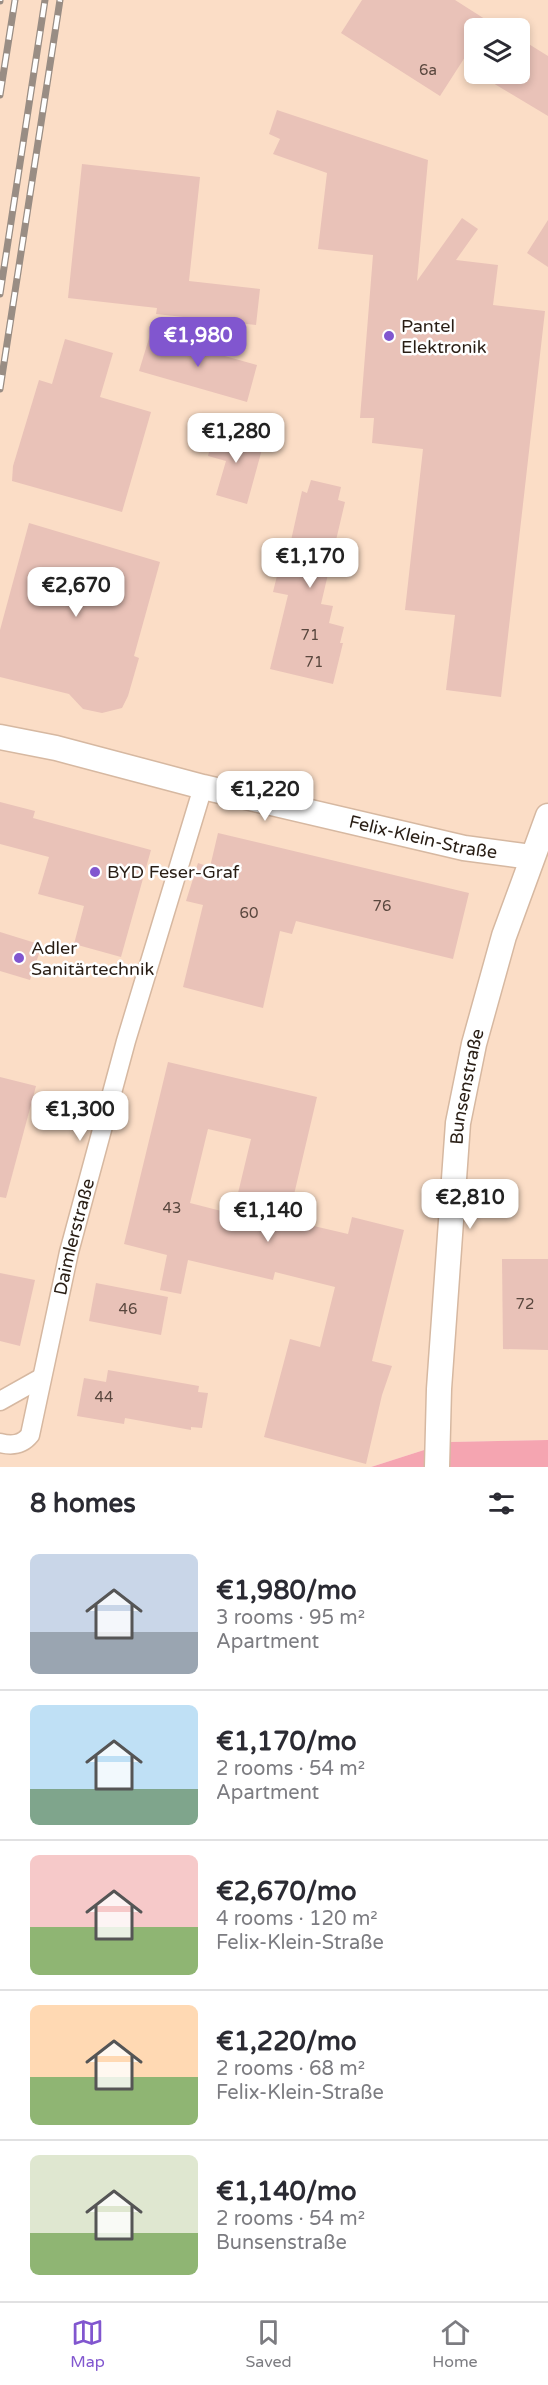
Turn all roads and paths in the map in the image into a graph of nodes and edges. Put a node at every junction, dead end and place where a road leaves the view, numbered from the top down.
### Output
1 (0, 737) edge
2 (202, 787) junction
3 (548, 816) edge
4 (540, 859) edge
5 (41, 1378) junction
6 (0, 1401) edge
7 (0, 1443) edge
8 (437, 1467) edge

1 - 2 street, Felix-Klein-Straße
2 - 4 street, Felix-Klein-Straße
2 - 5 street, Daimlerstraße
3 - 4 street, Bunsenstraße
4 - 8 street, Bunsenstraße
5 - 6 street
5 - 7 street, Daimlerstraße

